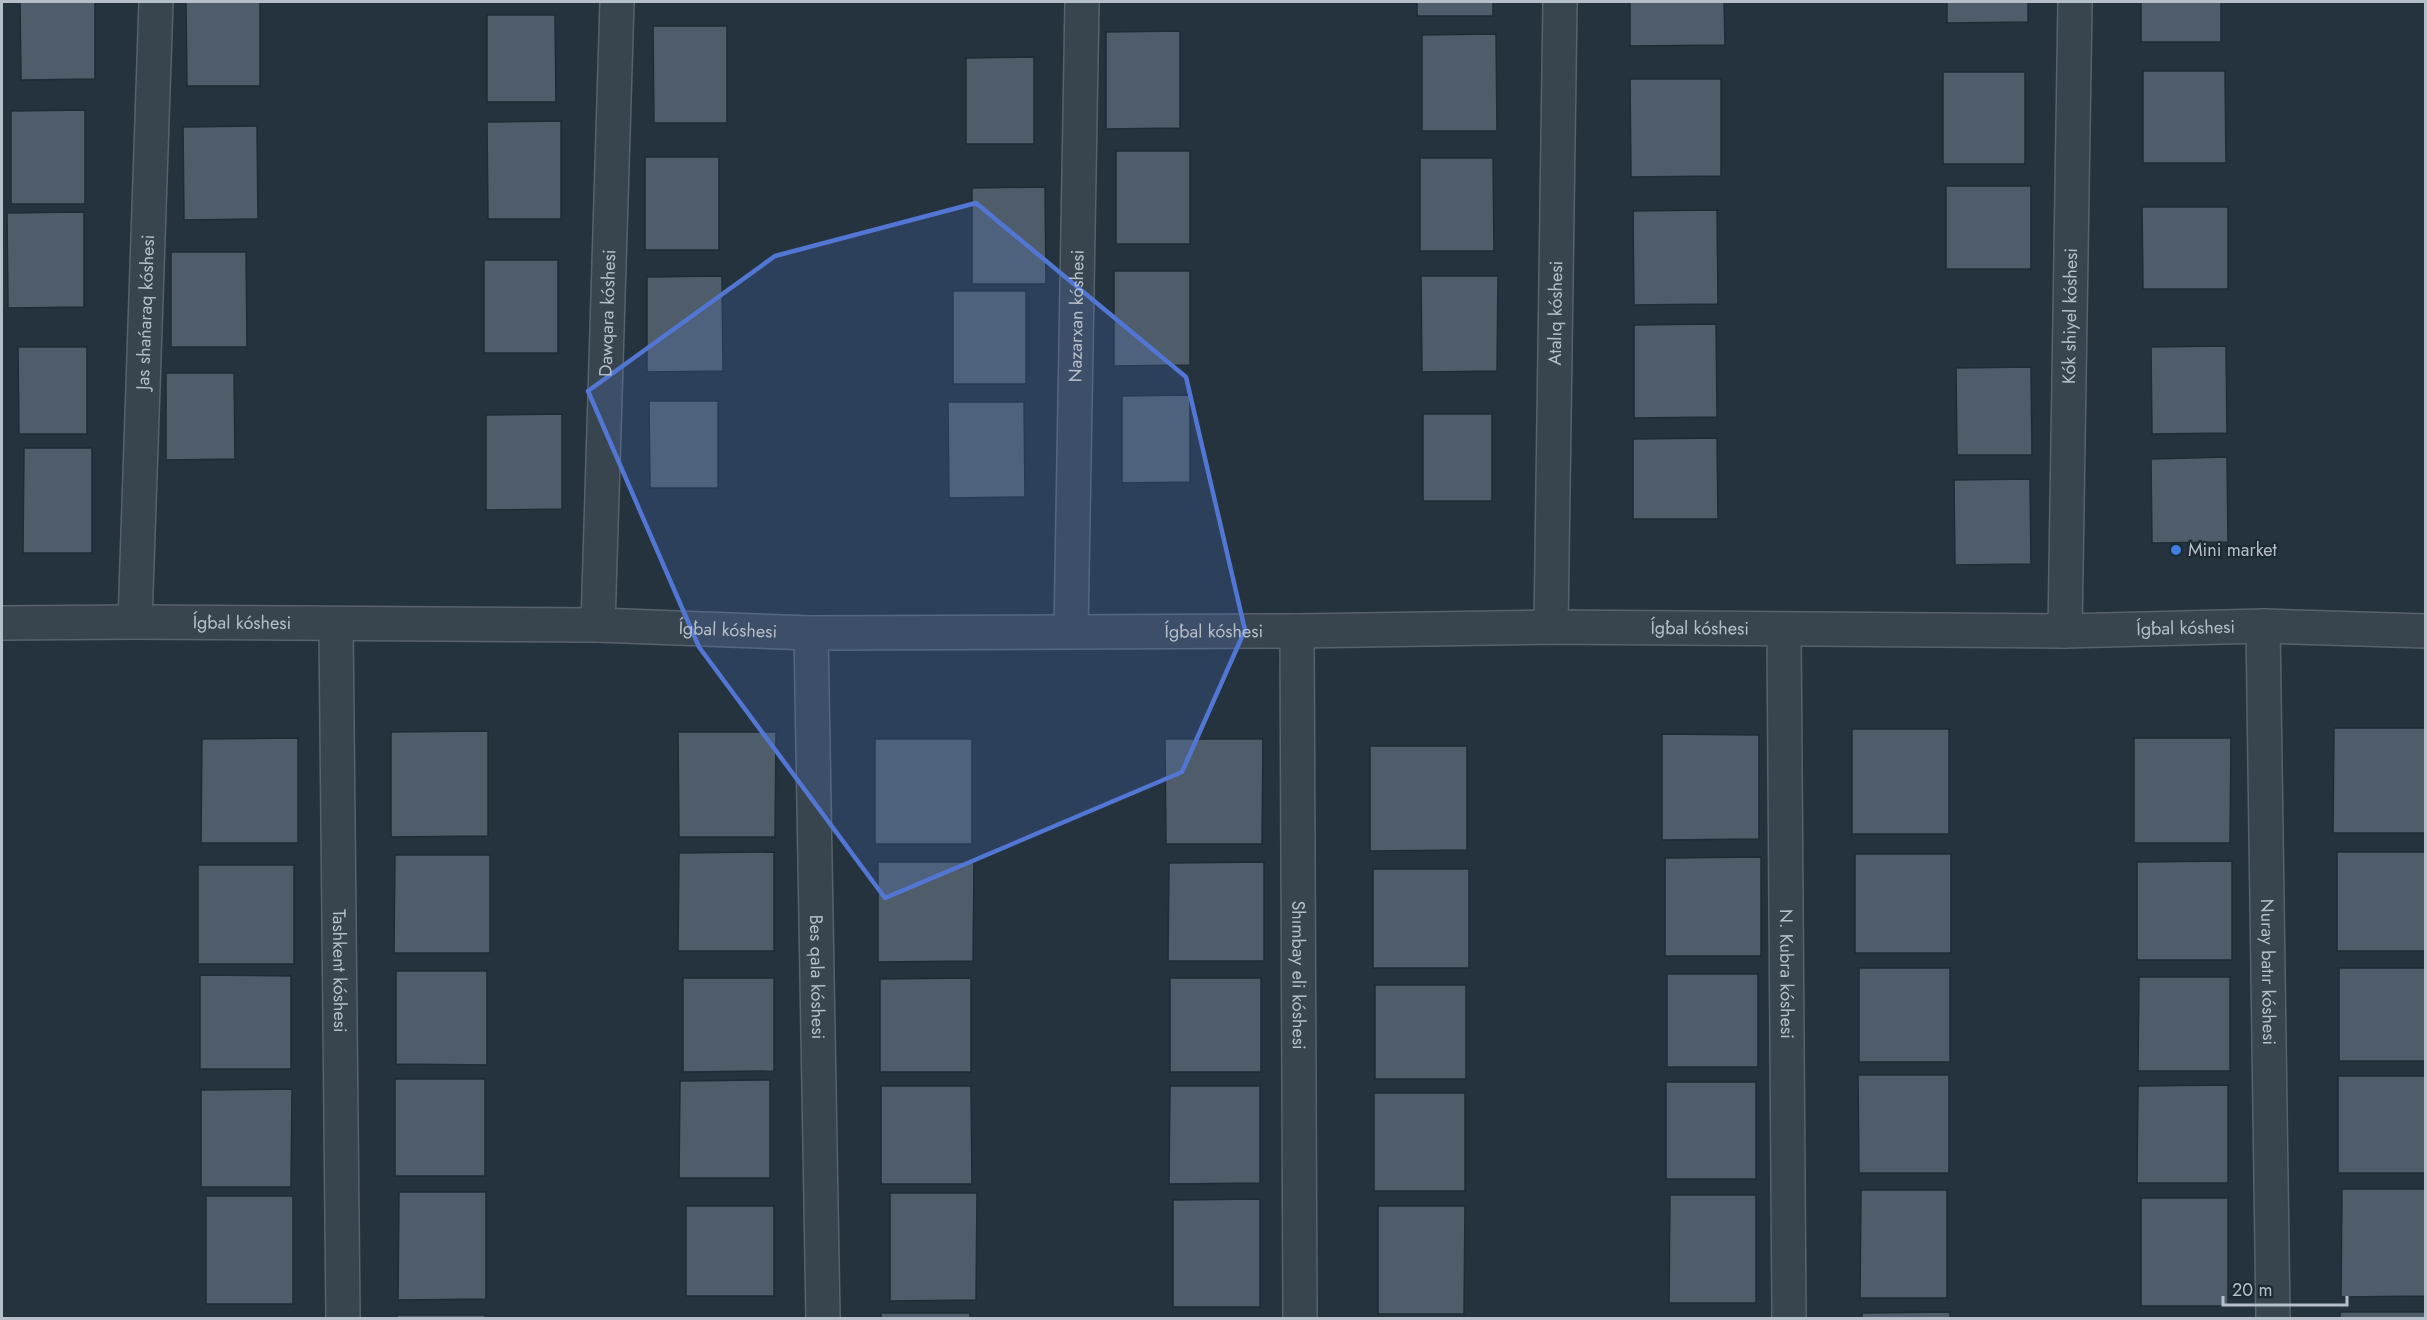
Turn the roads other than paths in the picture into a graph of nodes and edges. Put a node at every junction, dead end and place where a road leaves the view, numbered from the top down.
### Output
1 (156, 2) edge
2 (617, 2) edge
3 (1082, 2) edge
4 (1560, 2) edge
5 (2075, 2) edge
6 (135, 622) junction
7 (2, 623) edge
8 (336, 625) junction
9 (598, 626) junction
10 (2263, 626) junction
11 (1551, 627) junction
12 (1784, 629) junction
13 (1071, 631) junction
14 (1297, 631) junction
15 (2065, 631) junction
16 (2426, 631) edge
17 (810, 633) junction
18 (343, 1318) edge
19 (823, 1318) edge
20 (1300, 1318) edge
21 (1789, 1318) edge
22 (2273, 1318) edge

1 - 6 street, Jas shańaraq kóshesi
2 - 9 street, Dawqara kóshesi
3 - 13 street, Nazarxan kóshesi
4 - 11 street, Atalıq kóshesi
5 - 15 street, Kók shiyel kóshesi
6 - 7 street, Íǵbal kóshesi
6 - 8 street, Íǵbal kóshesi
8 - 9 street, Íǵbal kóshesi
8 - 18 street, Tashkent kóshesi
9 - 17 street, Íǵbal kóshesi
10 - 15 street, Íǵbal kóshesi
10 - 16 street, Íǵbal kóshesi
10 - 22 street, Nuray batır kóshesi
11 - 12 street, Íǵbal kóshesi
11 - 14 street, Íǵbal kóshesi
12 - 15 street, Íǵbal kóshesi
12 - 21 street, N. Kubra kóshesi
13 - 14 street, Íǵbal kóshesi
13 - 17 street, Íǵbal kóshesi
14 - 20 street, Shımbay eli kóshesi
17 - 19 street, Bes qala kóshesi

